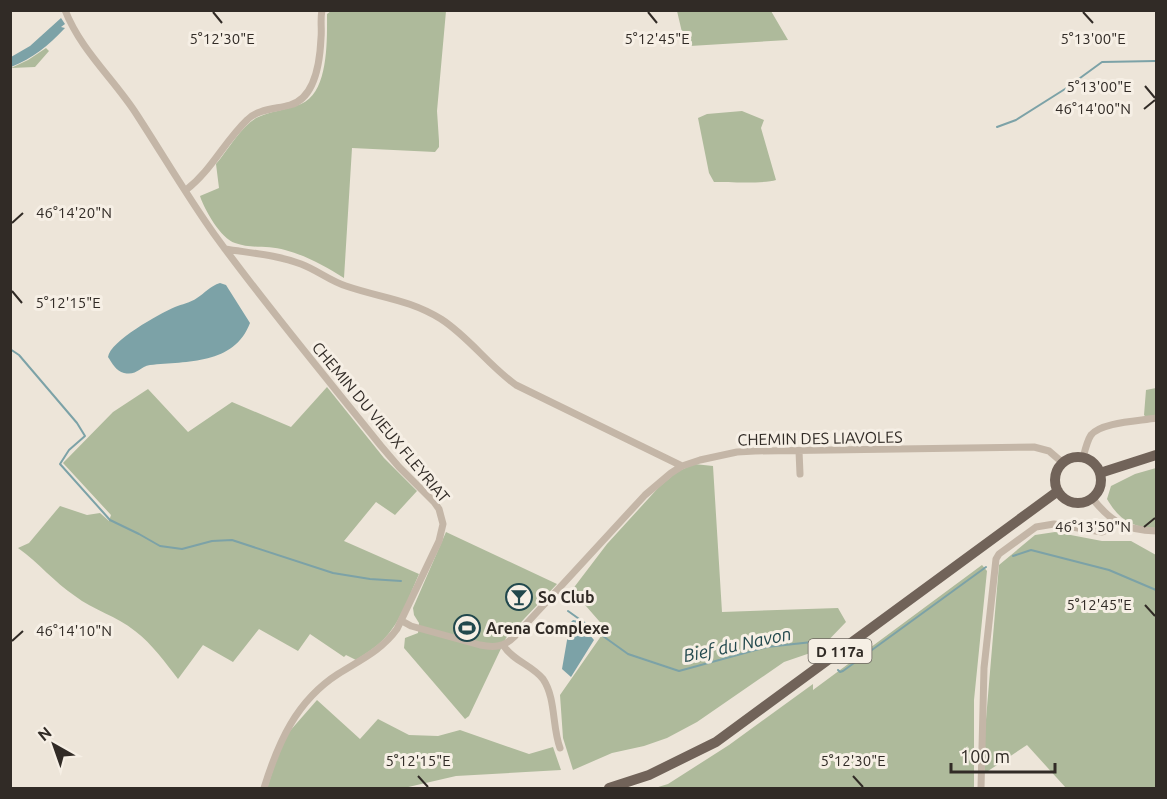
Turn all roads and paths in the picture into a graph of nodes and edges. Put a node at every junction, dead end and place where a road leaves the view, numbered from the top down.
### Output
1 (65, 10) edge
2 (322, 10) edge
3 (186, 190) junction
4 (225, 249) junction
5 (1156, 418) edge
6 (799, 452) junction
7 (1156, 455) edge
8 (1083, 458) junction
9 (1063, 463) junction
10 (682, 466) junction
11 (1100, 473) junction
12 (800, 474) dead end
13 (1058, 491) junction
14 (1092, 498) junction
15 (1115, 521) junction
16 (1156, 531) edge
17 (402, 621) junction
18 (503, 645) junction
19 (560, 748) dead end
20 (264, 789) edge
21 (609, 789) edge
22 (981, 789) edge

1 - 3 street, CHEMIN DU VIEUX FLEYRIAT
2 - 3 street
3 - 4 street, CHEMIN DU VIEUX FLEYRIAT
4 - 10 street
4 - 17 street, CHEMIN DU VIEUX FLEYRIAT
5 - 8 street
6 - 9 street, CHEMIN DES LIAVOLES
6 - 10 street, CHEMIN DES LIAVOLES
6 - 12 street
7 - 11 main road
8 - 9 main road
8 - 11 main road
9 - 13 main road
10 - 18 street, CHEMIN DES LIAVOLES
11 - 14 main road
13 - 14 main road
13 - 21 main road, D 117a
14 - 15 street
15 - 16 street
15 - 22 street
17 - 18 street
17 - 20 street, CHEMIN DU VIEUX FLEYRIAT
18 - 19 street

